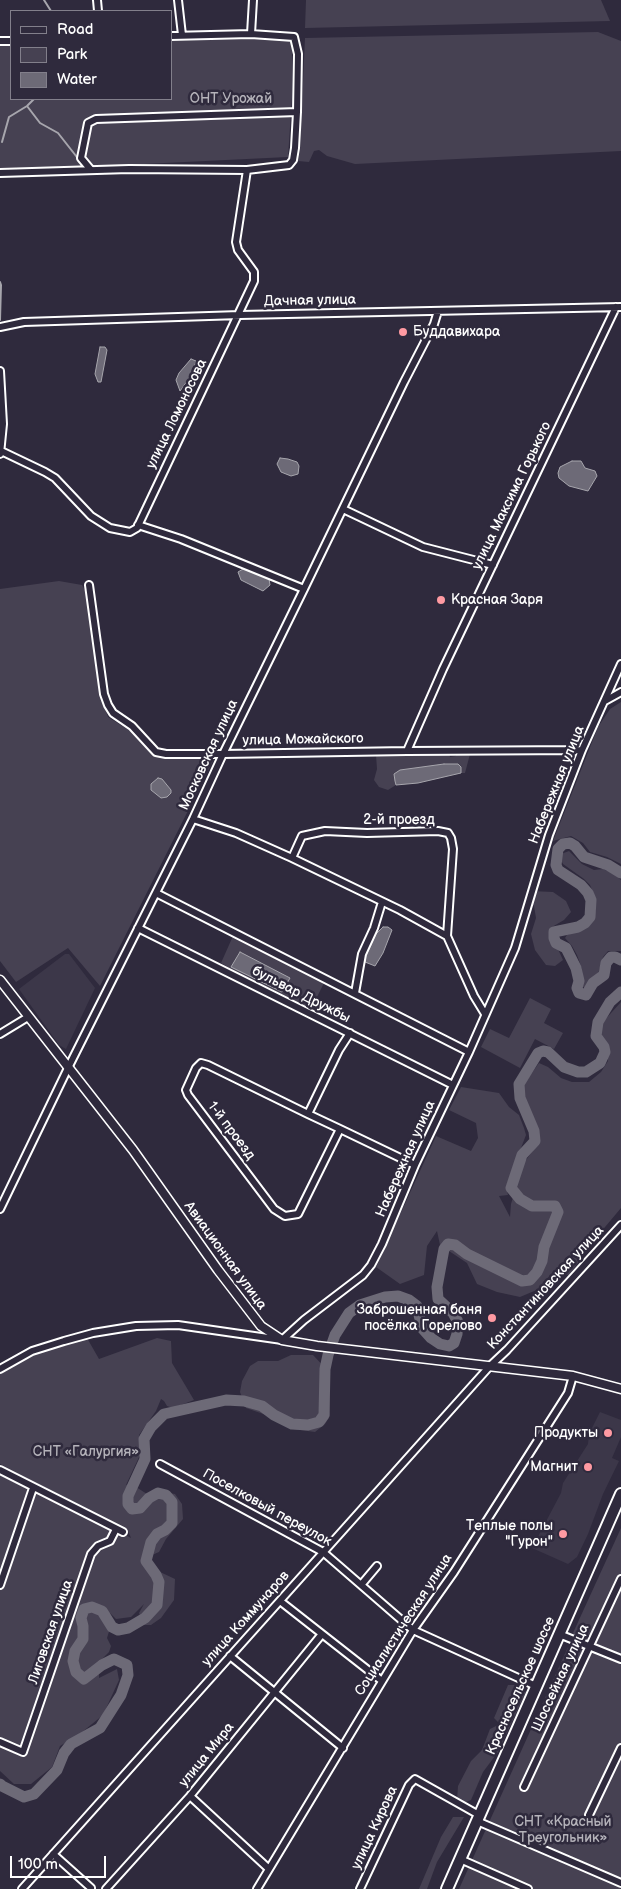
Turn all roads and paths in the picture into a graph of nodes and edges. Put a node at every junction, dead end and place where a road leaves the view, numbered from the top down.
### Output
1 (178, 0) edge
2 (253, 0) edge
3 (251, 34) junction
4 (172, 36) edge
5 (182, 36) junction
6 (297, 112) junction
7 (91, 170) junction
8 (247, 170) junction
9 (0, 173) edge
10 (619, 307) edge
11 (438, 311) junction
12 (240, 315) junction
13 (0, 326) edge
14 (0, 371) edge
15 (1, 453) edge
16 (343, 509) junction
17 (138, 525) junction
18 (493, 565) junction
19 (89, 584) dead end
20 (304, 589) junction
21 (621, 664) edge
22 (621, 692) edge
23 (605, 701) junction
24 (407, 750) junction
25 (582, 750) junction
26 (223, 754) junction
27 (193, 819) junction
28 (292, 858) junction
29 (156, 892) junction
30 (382, 902) junction
31 (138, 928) junction
32 (447, 936) junction
33 (0, 980) edge
34 (354, 993) junction
35 (485, 1014) junction
36 (28, 1017) junction
37 (350, 1033) junction
38 (0, 1034) edge
39 (469, 1052) junction
40 (68, 1068) junction
41 (453, 1085) junction
42 (308, 1114) junction
43 (340, 1129) junction
44 (415, 1166) junction
45 (0, 1209) edge
46 (621, 1225) edge
47 (282, 1340) junction
48 (489, 1367) junction
49 (0, 1369) edge
50 (573, 1376) junction
51 (621, 1389) edge
52 (160, 1464) dead end
53 (0, 1470) edge
54 (33, 1488) junction
55 (621, 1494) edge
56 (323, 1552) junction
57 (377, 1566) dead end
58 (621, 1579) edge
59 (0, 1584) edge
60 (361, 1585) junction
61 (280, 1601) junction
62 (414, 1630) junction
63 (322, 1634) junction
64 (559, 1634) junction
65 (590, 1646) junction
66 (230, 1656) junction
67 (621, 1659) edge
68 (382, 1681) junction
69 (536, 1686) junction
70 (274, 1692) junction
71 (0, 1742) edge
72 (342, 1748) junction
73 (621, 1748) edge
74 (524, 1787) dead end
75 (190, 1796) junction
76 (589, 1815) dead end
77 (478, 1818) junction
78 (54, 1854) junction
79 (460, 1859) junction
80 (269, 1869) junction
81 (621, 1883) edge
82 (22, 1889) edge
83 (91, 1889) edge
84 (106, 1889) edge
85 (257, 1889) edge
86 (360, 1889) edge
87 (447, 1889) edge
88 (528, 1889) edge

1 - 5 street
2 - 3 street
3 - 5 street
3 - 6 street
4 - 5 street
6 - 7 street
6 - 8 street
7 - 8 street
7 - 9 street
8 - 12 street, улица Ломоносова
10 - 11 street, Дачная улица
10 - 18 street, улица Максима Горького
11 - 12 street, Дачная улица
11 - 16 street, Московская улица
12 - 13 street, Дачная улица
12 - 17 street, улица Ломоносова
14 - 15 street
15 - 17 street
16 - 18 street
16 - 20 street, Московская улица
17 - 20 street
18 - 24 street, улица Максима Горького
19 - 26 street, улица Можайского
20 - 26 street, Московская улица
21 - 23 street, Набережная улица
22 - 23 street
23 - 25 street, Набережная улица
24 - 25 street, улица Можайского
24 - 26 street, улица Можайского
25 - 35 street, Набережная улица
26 - 27 street, Московская улица
27 - 28 street
27 - 29 street, Московская улица
28 - 30 street
28 - 32 street, 2-й проезд
29 - 31 street, Московская улица
29 - 34 street, бульвар Дружбы
30 - 32 street
30 - 34 street
31 - 37 street, бульвар Дружбы
31 - 40 street, Московская улица
32 - 35 street, 2-й проезд
33 - 36 street, Авиационная улица
34 - 39 street, бульвар Дружбы
35 - 39 street, Набережная улица
36 - 38 street
36 - 40 street, Авиационная улица
37 - 41 street, бульвар Дружбы
37 - 42 street
39 - 41 street, Набережная улица
40 - 45 street, Московская улица
40 - 47 street, Авиационная улица
41 - 44 street, Набережная улица
42 - 43 street, 1-й проезд
42 - 43 street, 1-й проезд
43 - 44 street, 1-й проезд
44 - 47 street, Набережная улица
46 - 48 street, Константиновская улица
47 - 48 street, Авиационная улица
47 - 49 street
48 - 50 street, Авиационная улица
48 - 56 street, улица Коммунаров
50 - 51 street, Авиационная улица
50 - 62 street, Социалистическая улица
52 - 56 street, Поселковый переулок
53 - 54 street
54 - 59 street
54 - 71 street, Лиговская улица
55 - 64 highway, Красносельское шоссе
56 - 60 street, Поселковый переулок
56 - 61 street, улица Коммунаров
57 - 60 street
58 - 65 street, Шоссейная улица
60 - 62 street, Поселковый переулок
61 - 63 street
61 - 66 street, улица Коммунаров
62 - 68 street, Социалистическая улица
62 - 69 street, Поселковый переулок
63 - 68 street
63 - 70 street, улица Мира
64 - 65 street
64 - 69 highway, Красносельское шоссе
65 - 67 street
65 - 74 street, Шоссейная улица
66 - 70 street
66 - 78 street, улица Коммунаров
68 - 72 street, Социалистическая улица
69 - 77 highway, Красносельское шоссе
70 - 72 street
70 - 75 street, улица Мира
72 - 80 street, Социалистическая улица
73 - 76 street
75 - 80 street
75 - 84 street, улица Мира
77 - 79 highway, Красносельское шоссе
77 - 81 street
77 - 86 street, улица Кирова
78 - 82 street, улица Коммунаров
78 - 83 street
79 - 87 highway, Красносельское шоссе
79 - 88 street
80 - 85 street, Социалистическая улица

